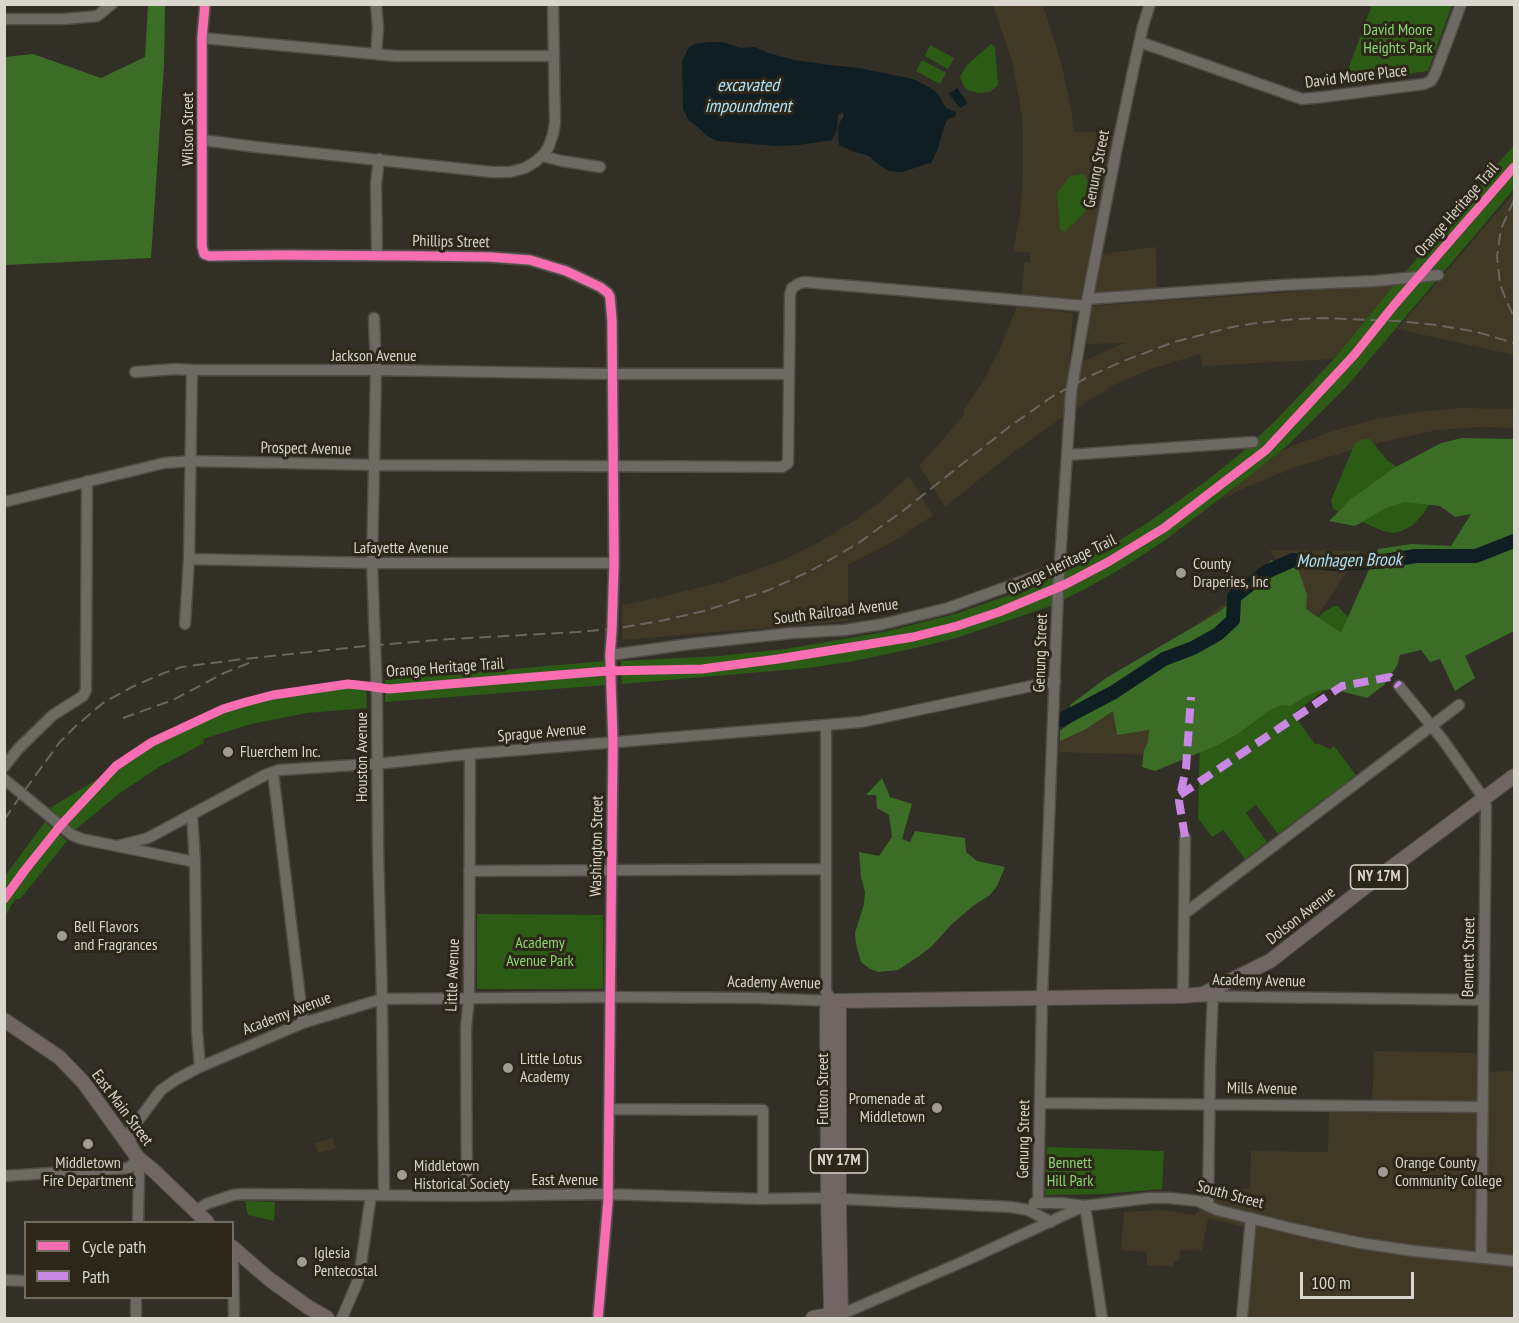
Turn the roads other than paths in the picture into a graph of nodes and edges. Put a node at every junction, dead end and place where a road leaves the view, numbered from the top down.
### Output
1 (112, 4) edge
2 (205, 4) edge
3 (376, 4) edge
4 (553, 4) edge
5 (1150, 4) edge
6 (1461, 4) edge
7 (4, 19) edge
8 (202, 38) junction
9 (1140, 42) junction
10 (376, 54) junction
11 (554, 56) junction
12 (203, 140) junction
13 (542, 156) junction
14 (379, 159) junction
15 (600, 167) dead end
16 (204, 254) joint
17 (377, 255) junction
18 (1438, 275) dead end
19 (1087, 302) junction
20 (374, 318) dead end
21 (192, 370) junction
22 (376, 370) junction
23 (135, 372) dead end
24 (613, 374) junction
25 (789, 374) junction
26 (1252, 442) dead end
27 (1067, 455) junction
28 (191, 461) junction
29 (375, 465) junction
30 (612, 467) junction
31 (87, 481) junction
32 (4, 502) edge
33 (189, 559) junction
34 (372, 563) junction
35 (614, 563) junction
36 (1059, 569) junction
37 (185, 624) dead end
38 (610, 655) junction
39 (1055, 681) junction
40 (1398, 686) dead end
41 (1459, 705) dead end
42 (826, 726) junction
43 (1432, 727) junction
44 (613, 742) junction
45 (471, 754) junction
46 (377, 763) junction
47 (4, 767) edge
48 (273, 772) junction
49 (1515, 776) edge
50 (4, 779) edge
51 (1484, 798) junction
52 (192, 815) junction
53 (1185, 837) dead end
54 (117, 846) junction
55 (195, 862) junction
56 (825, 869) junction
57 (612, 870) junction
58 (469, 871) junction
59 (1184, 914) junction
60 (1212, 994) junction
61 (1183, 996) junction
62 (469, 998) junction
63 (610, 998) junction
64 (1042, 998) junction
65 (382, 999) junction
66 (1484, 1000) junction
67 (833, 1004) junction
68 (4, 1020) edge
69 (303, 1023) junction
70 (200, 1066) junction
71 (1041, 1103) junction
72 (1209, 1104) junction
73 (1483, 1107) junction
74 (610, 1109) junction
75 (138, 1158) junction
76 (4, 1176) edge
77 (371, 1195) junction
78 (384, 1195) junction
79 (608, 1195) junction
80 (467, 1196) junction
81 (763, 1199) junction
82 (834, 1199) junction
83 (1038, 1203) junction
84 (1084, 1206) junction
85 (1208, 1206) junction
86 (1011, 1207) junction
87 (195, 1212) junction
88 (1251, 1218) junction
89 (138, 1221) edge
90 (206, 1221) edge
91 (1051, 1222) junction
92 (235, 1249) edge
93 (1481, 1258) junction
94 (1515, 1261) edge
95 (4, 1280) edge
96 (24, 1281) edge
97 (136, 1299) edge
98 (234, 1299) edge
99 (836, 1315) edge
100 (136, 1318) edge
101 (234, 1318) edge
102 (327, 1318) edge
103 (342, 1318) edge
104 (598, 1318) edge
105 (813, 1318) edge
106 (1102, 1318) edge
107 (1242, 1318) edge

1 - 7 street
2 - 8 street, Wilson Street
3 - 10 street
4 - 11 street
5 - 9 street, Genung Street
6 - 9 street, David Moore Place
8 - 10 street
8 - 12 street, Wilson Street
9 - 19 street, Genung Street
10 - 11 street
11 - 13 street
12 - 14 street
12 - 16 street, Wilson Street
13 - 14 street
13 - 15 street
14 - 17 street
16 - 17 street, Phillips Street
17 - 24 street, Phillips Street
18 - 19 street
19 - 25 street
19 - 27 street, Genung Street
20 - 22 street, Houston Avenue
21 - 22 street, Jackson Avenue
21 - 23 street, Jackson Avenue
21 - 28 street
22 - 24 street, Jackson Avenue
22 - 29 street, Houston Avenue
24 - 25 street, Jackson Avenue
24 - 30 street, Washington Street
25 - 30 street, Prospect Avenue
26 - 27 street
27 - 36 street, Genung Street
28 - 29 street, Prospect Avenue
28 - 31 street, Prospect Avenue
28 - 33 street
29 - 30 street, Prospect Avenue
29 - 34 street, Houston Avenue
30 - 35 street, Washington Street
31 - 32 street, Prospect Avenue
31 - 47 street
33 - 34 street, Lafayette Avenue
33 - 37 street
34 - 35 street, Lafayette Avenue
34 - 46 street, Houston Avenue
35 - 38 street, Washington Street
36 - 38 street, South Railroad Avenue
36 - 39 street, Genung Street
38 - 44 street, Washington Street
39 - 42 street, Sprague Avenue
39 - 64 street, Genung Street
40 - 43 street
41 - 43 street
42 - 44 street, Sprague Avenue
42 - 56 street
43 - 51 street
43 - 59 street
44 - 45 street, Sprague Avenue
44 - 57 street, Washington Street
45 - 46 street, Sprague Avenue
45 - 58 street, Little Avenue
46 - 48 street, Sprague Avenue
46 - 65 street, Houston Avenue
48 - 52 street, Sprague Avenue
48 - 69 street
49 - 51 main road, Dolson Avenue / NY 17M
50 - 54 street
51 - 60 main road, Dolson Avenue / NY 17M
51 - 66 street, Bennett Street
52 - 54 street, Sprague Avenue
52 - 55 street
53 - 59 street
54 - 55 street
55 - 70 street
56 - 57 street
56 - 67 street
57 - 58 street
57 - 63 street, Washington Street
58 - 62 street, Little Avenue
59 - 61 street
60 - 61 main road, Dolson Avenue / NY 17M
60 - 66 street, Academy Avenue
60 - 72 street
61 - 64 main road, Academy Avenue / NY 17M
62 - 63 street, Academy Avenue
62 - 65 street, Academy Avenue
62 - 80 street, Little Avenue
63 - 67 street, Academy Avenue
63 - 74 street, Washington Street
64 - 67 main road, Academy Avenue / NY 17M
64 - 71 street, Genung Street
65 - 69 street, Academy Avenue
65 - 78 street, Houston Avenue
66 - 73 street, Bennett Street
67 - 82 main road, Fulton Street / NY 17M
68 - 75 main road, East Main Street
69 - 70 street, Academy Avenue
70 - 75 street, Academy Avenue
71 - 72 street, Mills Avenue
71 - 83 street, Genung Street
72 - 73 street, Mills Avenue
72 - 85 street
73 - 93 street, Bennett Street
74 - 79 street, Washington Street
74 - 81 street
75 - 76 street
75 - 87 main road, East Main Street
75 - 89 street, Academy Avenue
77 - 78 street, East Avenue
77 - 87 street, East Avenue
77 - 103 street
78 - 80 street, East Avenue
79 - 80 street, East Avenue
79 - 81 street, East Avenue
79 - 104 street, Washington Street
81 - 82 street, East Avenue
82 - 86 street, East Avenue
82 - 99 main road, Fulton Street / NY 17M
83 - 84 street, East Avenue
83 - 86 street, East Avenue
84 - 85 street, South Street
84 - 91 street, South Street
84 - 106 street
85 - 88 street, South Street
86 - 91 street, East Avenue
87 - 90 main road, East Main Street
88 - 93 street, South Street
88 - 107 street
91 - 99 street, South Street
92 - 102 main road
93 - 94 street, South Street
95 - 96 street
97 - 100 street
98 - 101 street
99 - 105 main road, South Street

